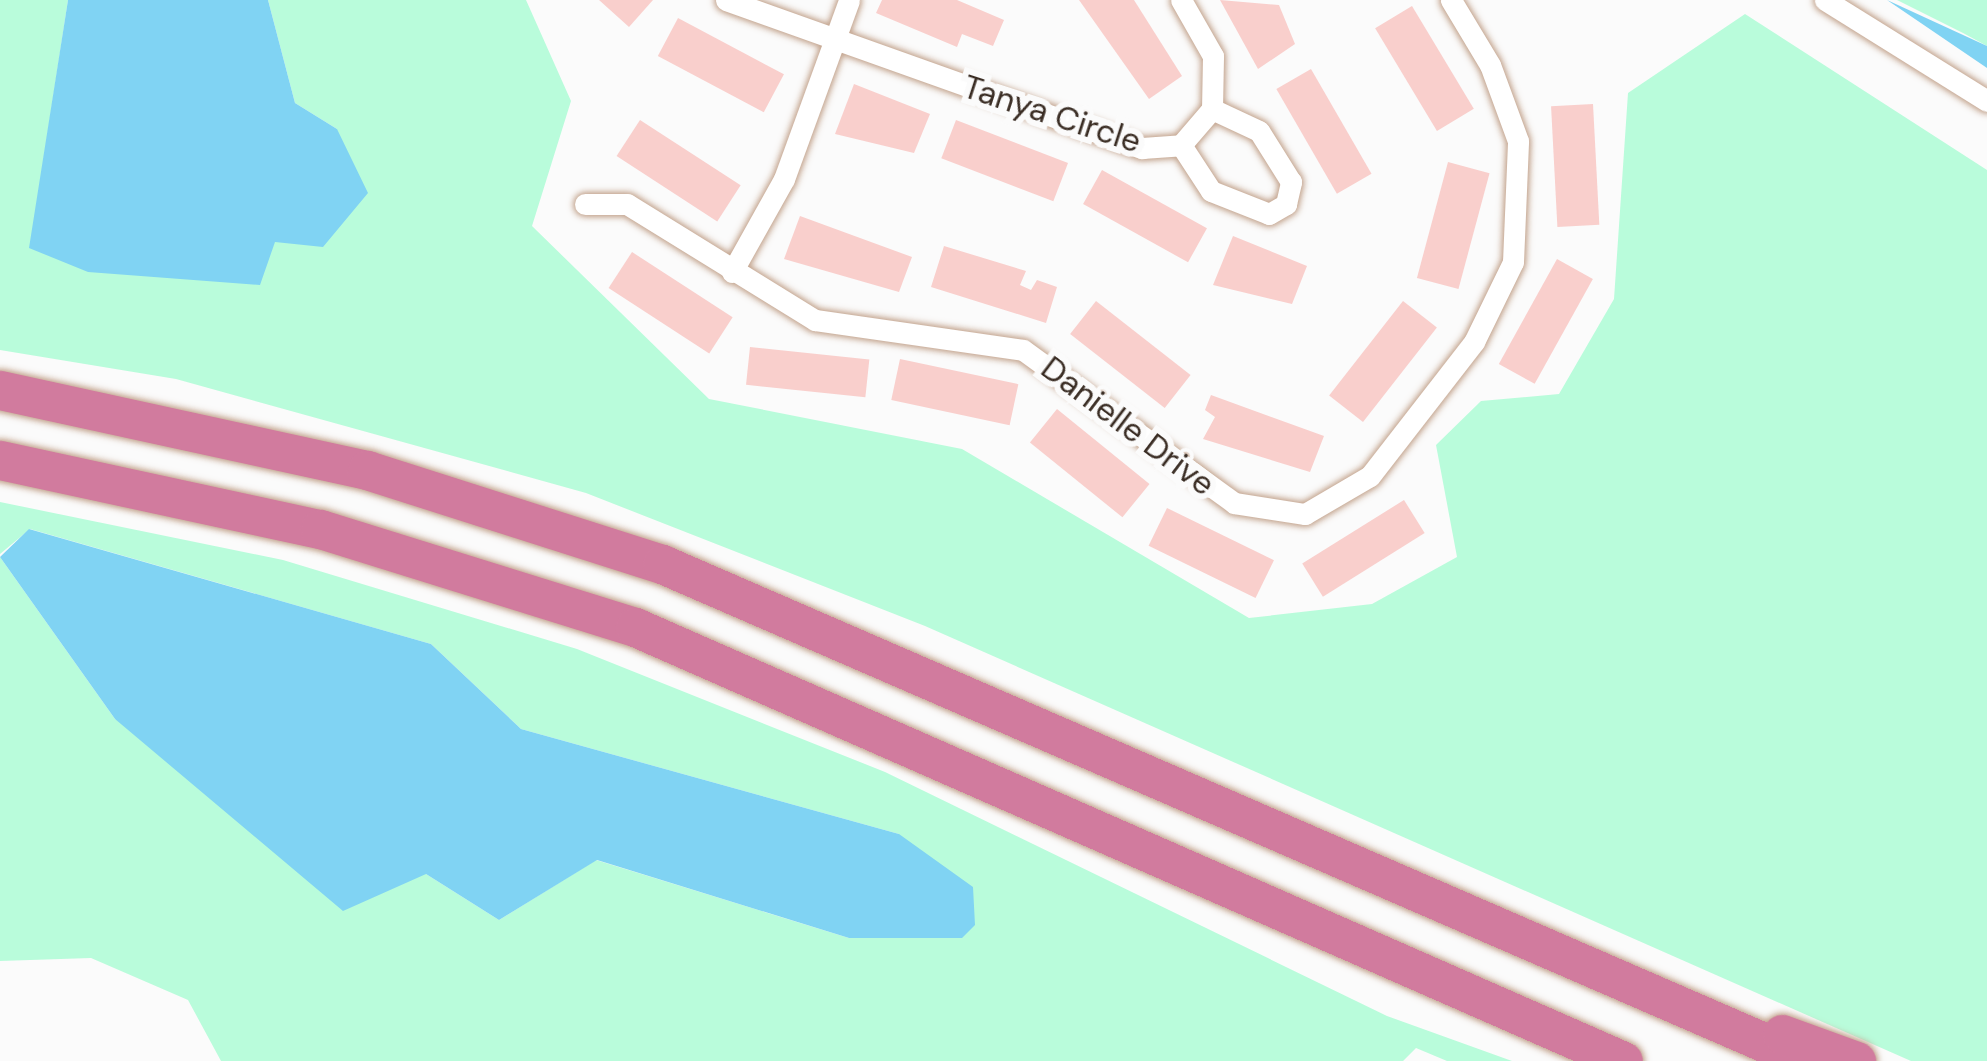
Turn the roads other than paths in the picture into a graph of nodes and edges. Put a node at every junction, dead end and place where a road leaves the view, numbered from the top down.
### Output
1 (727, 0) edge
2 (849, 0) edge
3 (1181, 0) edge
4 (1451, 0) edge
5 (1825, 0) edge
6 (835, 41) junction
7 (1987, 101) edge
8 (1212, 109) junction
9 (1181, 145) junction
10 (585, 204) dead end
11 (732, 272) junction
12 (0, 390) edge
13 (0, 460) edge
14 (1573, 956) junction
15 (1623, 1061) edge
16 (1807, 1061) edge
17 (1856, 1061) edge

1 - 6 street
2 - 6 street
3 - 8 street
4 - 11 street, Danielle Drive
5 - 7 street
6 - 9 street, Tanya Circle
6 - 11 street
8 - 9 street, Tanya Circle
8 - 9 street
10 - 11 street, Danielle Drive
12 - 14 highway
13 - 15 highway
14 - 16 highway
14 - 17 highway

